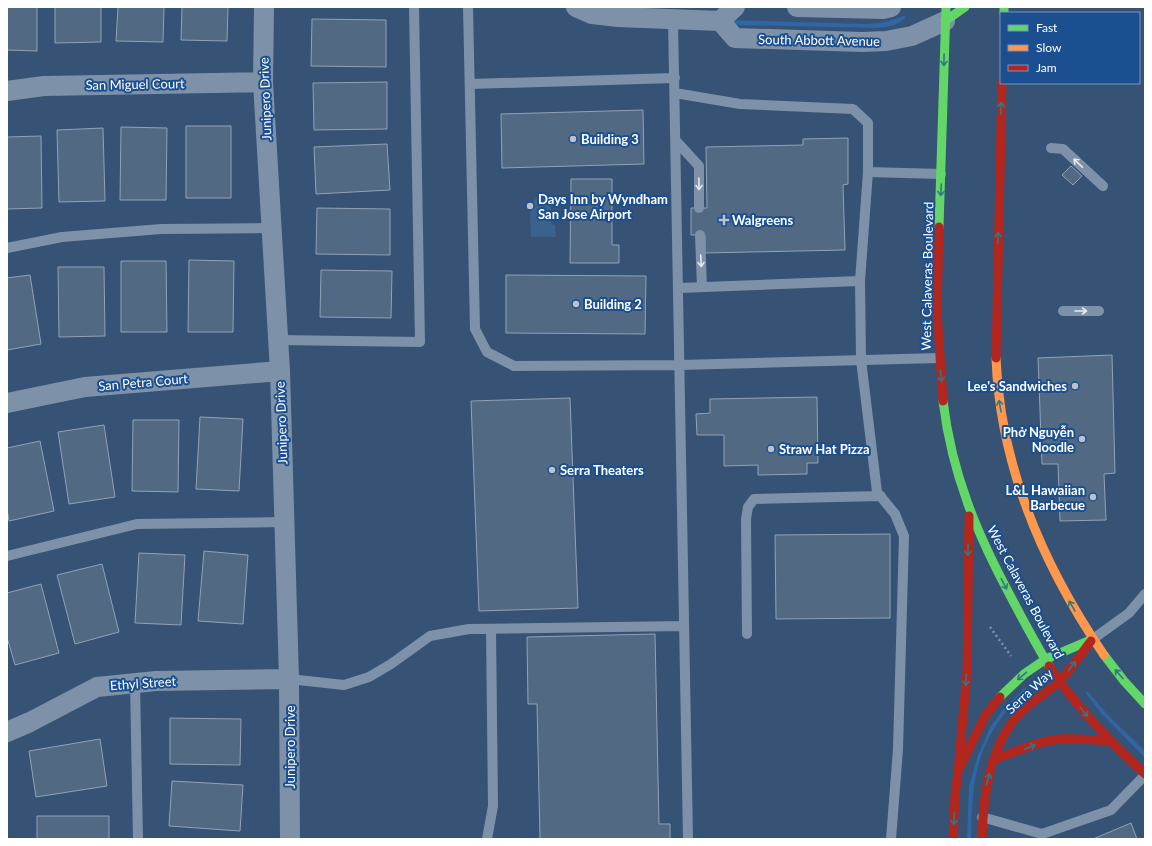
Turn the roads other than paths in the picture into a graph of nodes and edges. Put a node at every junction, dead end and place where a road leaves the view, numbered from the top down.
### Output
1 (264, 7) edge
2 (414, 7) edge
3 (468, 7) edge
4 (576, 7) edge
5 (735, 7) edge
6 (798, 7) edge
7 (891, 7) edge
8 (965, 7) edge
9 (945, 14) edge
10 (673, 20) junction
11 (720, 21) junction
12 (675, 78) junction
13 (263, 82) junction
14 (470, 84) junction
15 (1002, 84) edge
16 (7, 91) edge
17 (675, 93) junction
18 (676, 141) junction
19 (1051, 148) dead end
20 (868, 172) junction
21 (941, 174) junction
22 (1103, 186) dead end
23 (699, 208) dead end
24 (272, 228) junction
25 (700, 235) dead end
26 (7, 248) edge
27 (860, 281) junction
28 (702, 287) junction
29 (679, 288) junction
30 (1064, 311) dead end
31 (1099, 311) dead end
32 (278, 340) junction
33 (939, 358) junction
34 (861, 360) junction
35 (680, 364) junction
36 (280, 371) junction
37 (7, 403) edge
38 (881, 496) junction
39 (969, 510) junction
40 (284, 522) junction
41 (7, 556) edge
42 (1145, 594) edge
43 (684, 626) junction
44 (491, 629) junction
45 (747, 634) dead end
46 (1093, 639) junction
47 (1046, 659) junction
48 (289, 679) junction
49 (1060, 681) junction
50 (135, 683) junction
51 (1145, 704) edge
52 (7, 732) edge
53 (1109, 741) junction
54 (993, 760) junction
55 (958, 772) junction
56 (1145, 774) edge
57 (982, 817) junction
58 (138, 839) edge
59 (290, 839) edge
60 (487, 839) edge
61 (688, 839) edge
62 (890, 839) edge
63 (953, 839) edge
64 (982, 839) edge

1 - 13 street, Junipero Drive
2 - 32 lane
3 - 14 lane
4 - 10 street
5 - 11 street
6 - 7 street
8 - 9 main road, South Abbott Avenue
9 - 11 street, South Abbott Avenue
9 -> 21 main road, West Calaveras Boulevard
10 - 11 street
10 - 12 lane
12 - 14 lane
12 - 17 lane
13 - 16 street, San Miguel Court
13 - 24 street, Junipero Drive
14 - 35 lane
46 -> 15 main road
17 - 18 lane
17 - 20 lane
18 -> 23 lane
18 - 29 lane
22 -> 19 lane
20 - 21 lane
20 - 27 lane
21 -> 33 main road, West Calaveras Boulevard
24 - 26 lane
24 - 32 street, Junipero Drive
25 -> 28 lane
27 - 28 lane
27 - 34 lane
28 - 29 lane
29 - 35 lane
30 -> 31 lane
32 - 36 street, Junipero Drive
33 - 34 lane
33 -> 39 main road, West Calaveras Boulevard
34 - 35 lane
34 - 38 lane
35 - 43 lane
36 - 37 street, San Petra Court
36 - 40 street, Junipero Drive
38 - 45 lane
38 - 62 lane
39 -> 47 main road, West Calaveras Boulevard
39 -> 55 main road
40 - 41 lane
40 - 48 street, Junipero Drive
42 - 46 lane
43 - 44 lane
43 - 61 lane
44 - 48 lane
44 - 60 lane
46 - 47 main road, Serra Way
49 -> 46 main road, Serra Way
51 -> 46 main road
47 - 49 main road, West Calaveras Boulevard
47 -> 55 main road, Serra Way
48 - 50 street, Ethyl Street
48 - 59 street, Junipero Drive
49 -> 53 main road, West Calaveras Boulevard
49 - 54 main road, Serra Way
50 - 52 street, Ethyl Street
50 - 58 lane
54 -> 53 main road
53 - 56 main road, West Calaveras Boulevard
57 -> 54 main road, Serra Way
55 -> 63 main road, Serra Way
56 - 57 lane
57 - 64 main road, Serra Way

